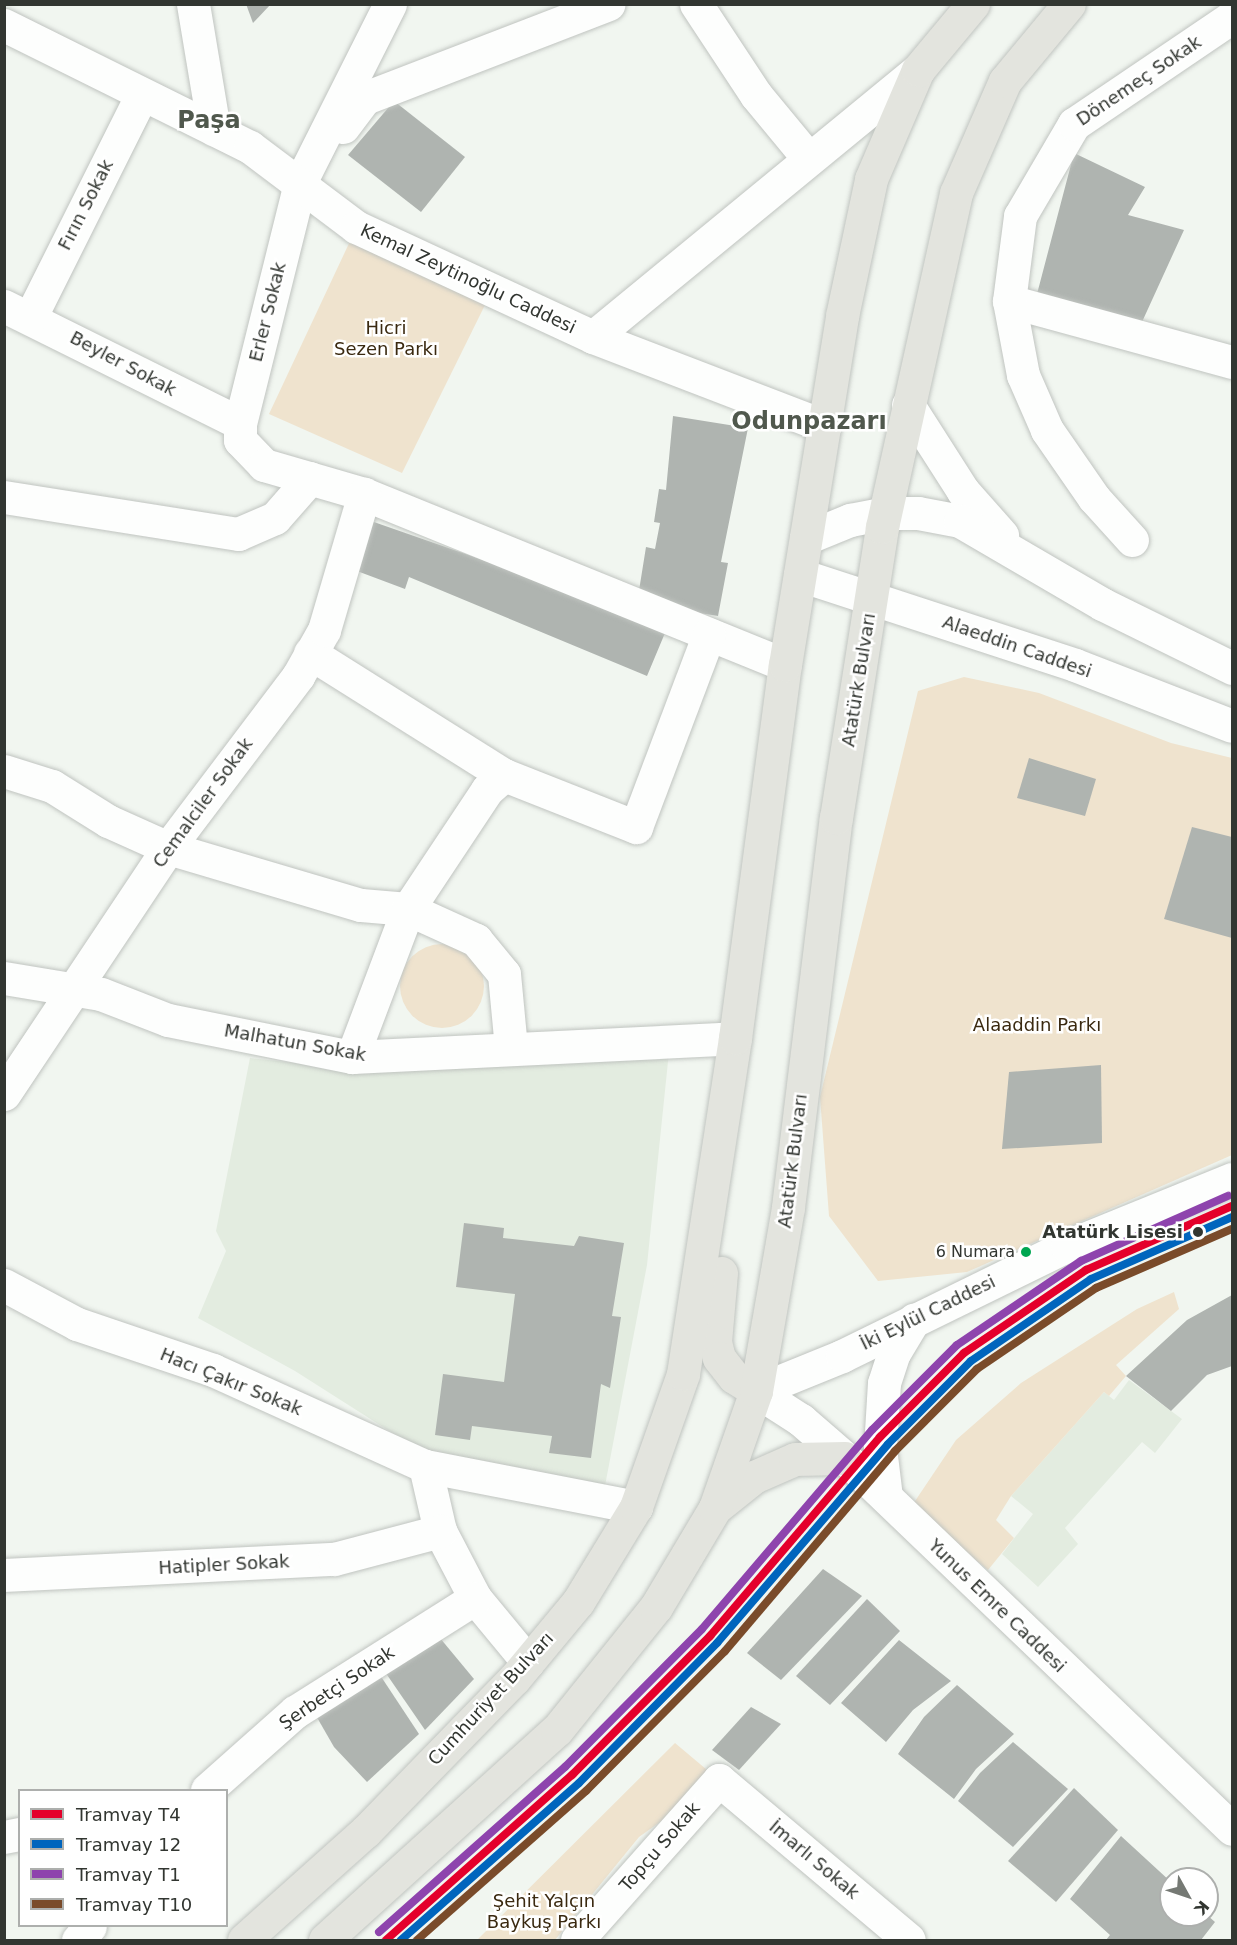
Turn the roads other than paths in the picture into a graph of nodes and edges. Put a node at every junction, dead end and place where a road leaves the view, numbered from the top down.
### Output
1 (193, 4) edge
2 (390, 4) edge
3 (609, 4) edge
4 (696, 4) edge
5 (973, 4) edge
6 (1069, 4) edge
7 (1233, 17) edge
8 (4, 25) edge
9 (918, 70) junction
10 (142, 94) junction
11 (214, 129) junction
12 (809, 159) junction
13 (300, 183) junction
14 (1010, 301) junction
15 (17, 312) edge
16 (593, 337) junction
17 (1233, 362) edge
18 (908, 405) junction
19 (825, 426) junction
20 (240, 432) junction
21 (310, 478) junction
22 (364, 494) junction
23 (4, 497) edge
24 (885, 513) junction
25 (806, 538) junction
26 (1132, 540) dead end
27 (1019, 554) junction
28 (800, 575) junction
29 (872, 598) junction
30 (709, 634) junction
31 (310, 653) junction
32 (785, 665) junction
33 (1233, 668) edge
34 (1233, 726) edge
35 (4, 771) edge
36 (504, 775) junction
37 (168, 848) junction
38 (408, 909) junction
39 (4, 978) edge
40 (75, 990) junction
41 (735, 1038) junction
42 (511, 1048) junction
43 (352, 1057) junction
44 (4, 1094) edge
45 (718, 1151) junction
46 (1233, 1179) edge
47 (4, 1285) edge
48 (914, 1320) junction
49 (683, 1374) junction
50 (745, 1384) junction
51 (845, 1458) junction
52 (425, 1466) junction
53 (886, 1497) junction
54 (636, 1507) junction
55 (715, 1508) junction
56 (440, 1531) junction
57 (4, 1575) edge
58 (475, 1598) junction
59 (528, 1662) junction
60 (719, 1780) joint
61 (209, 1789) edge
62 (1233, 1829) edge
63 (89, 1927) edge
64 (78, 1941) edge
65 (244, 1941) edge
66 (325, 1941) edge
67 (577, 1941) edge
68 (909, 1941) edge

1 - 11 street
2 - 13 street
3 - 13 street
4 - 12 street
5 - 9 main road
6 - 18 main road, Atatürk Bulvarı
7 - 14 street, Dönemeç Sokak
8 - 10 street, Kemal Zeytinoğlu Caddesi
9 - 12 street
9 - 19 main road
10 - 11 street, Kemal Zeytinoğlu Caddesi
10 - 15 street, Fırın Sokak
11 - 13 street, Kemal Zeytinoğlu Caddesi
12 - 16 street
13 - 16 street, Kemal Zeytinoğlu Caddesi
13 - 20 street, Erler Sokak
14 - 17 street
14 - 26 street, Dönemeç Sokak
15 - 20 street, Beyler Sokak
16 - 19 street, Kemal Zeytinoğlu Caddesi
18 - 24 main road, Atatürk Bulvarı
18 - 27 street
19 - 25 main road
20 - 21 street, Beyler Sokak
21 - 22 street, Beyler Sokak
21 - 23 street
22 - 30 street, Beyler Sokak
22 - 31 street, Cemalciler Sokak
24 - 25 street
24 - 27 street
24 - 29 main road, Atatürk Bulvarı
25 - 28 main road
27 - 33 street
28 - 29 street, Alaeddin Caddesi
28 - 32 main road
29 - 34 street, Alaeddin Caddesi
29 - 50 main road, Atatürk Bulvarı
30 - 32 street, Beyler Sokak
30 - 36 street
31 - 36 street
31 - 37 street, Cemalciler Sokak
32 - 41 main road
35 - 37 street
36 - 38 street
37 - 38 street
37 - 40 street, Cemalciler Sokak
38 - 42 street
38 - 43 street
39 - 40 street, Malhatun Sokak
40 - 43 street, Malhatun Sokak
40 - 44 street, Cemalciler Sokak
41 - 42 street, Malhatun Sokak
41 - 45 main road
42 - 43 street, Malhatun Sokak
45 - 49 main road
45 - 50 main road
46 - 48 street, İki Eylül Caddesi
47 - 52 street, Hacı Çakır Sokak
48 - 50 street, İki Eylül Caddesi
48 - 53 street
49 - 50 main road
49 - 54 main road, Cumhuriyet Bulvarı
50 - 51 street, Yunus Emre Caddesi
50 - 55 main road
51 - 53 street, Yunus Emre Caddesi
51 - 55 main road
52 - 54 street, Hacı Çakır Sokak
52 - 56 street
53 - 62 street, Yunus Emre Caddesi
54 - 59 main road, Cumhuriyet Bulvarı
55 - 66 main road
56 - 57 street, Hatipler Sokak
56 - 58 street
58 - 59 street
58 - 61 street, Şerbetçi Sokak
59 - 65 main road, Cumhuriyet Bulvarı
60 - 67 street, Topçu Sokak
60 - 68 street, İmarlı Sokak
63 - 64 street

